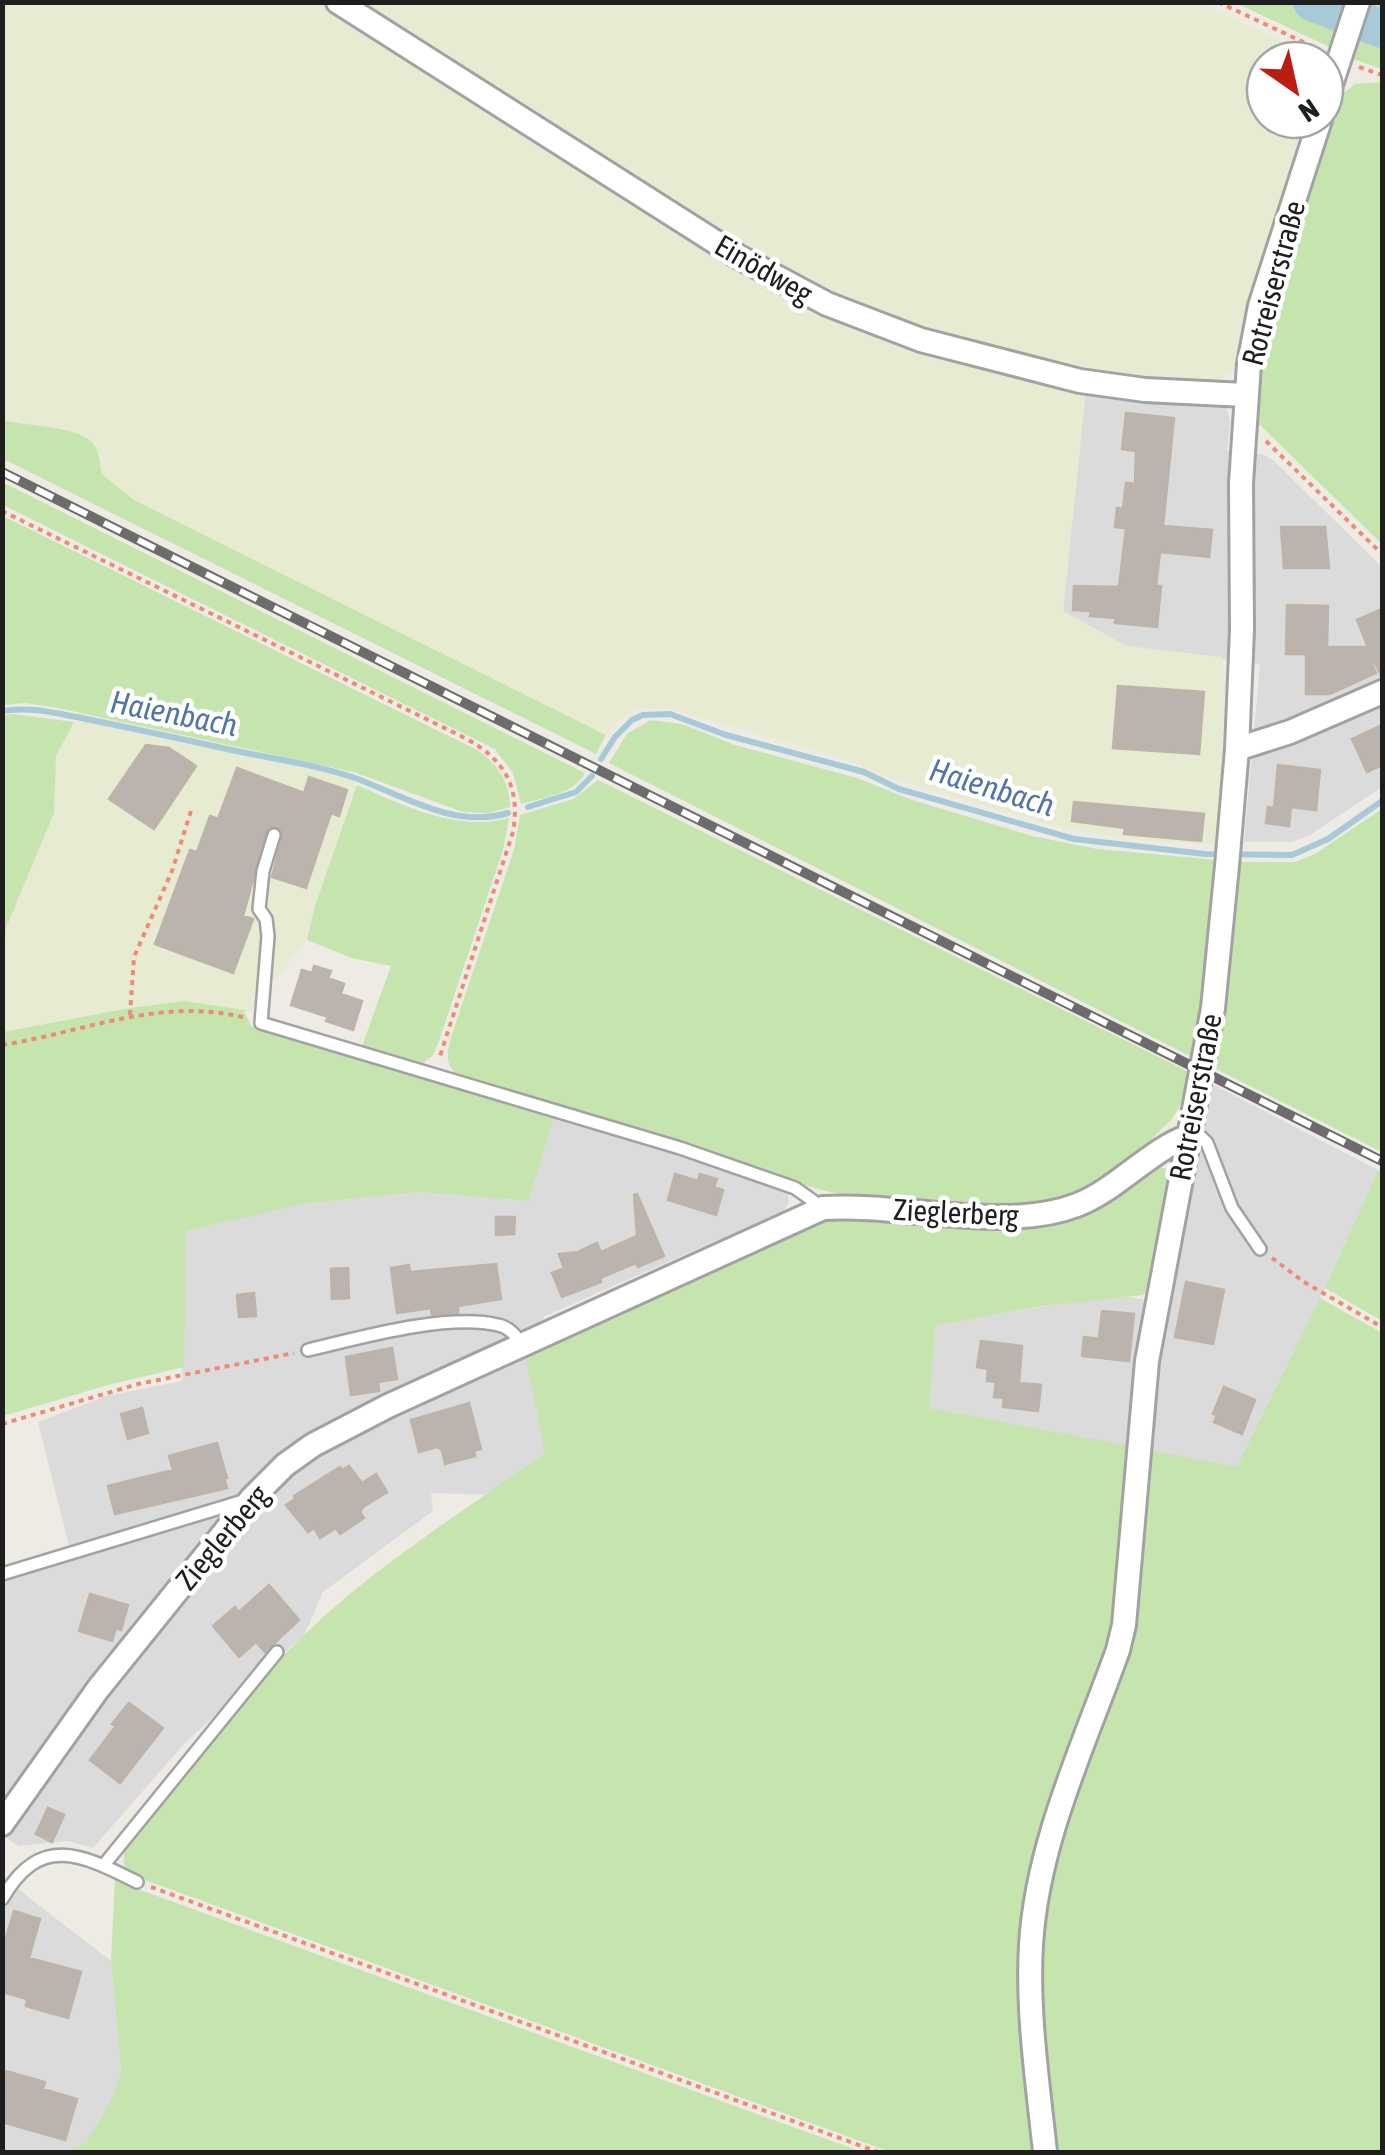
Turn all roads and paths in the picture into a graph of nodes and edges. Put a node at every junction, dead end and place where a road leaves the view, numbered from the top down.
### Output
1 (338, 2) edge
2 (1218, 2) edge
3 (1358, 2) edge
4 (1311, 40) edge
5 (1345, 40) edge
6 (1314, 140) edge
7 (1245, 394) junction
8 (1243, 432) junction
9 (2, 511) edge
10 (1382, 554) edge
11 (1382, 692) edge
12 (1237, 749) junction
13 (191, 811) dead end
14 (274, 835) dead end
15 (130, 1016) junction
16 (260, 1022) junction
17 (2, 1045) edge
18 (435, 1074) junction
19 (1189, 1136) junction
20 (823, 1208) junction
21 (1260, 1249) joint
22 (1382, 1327) edge
23 (522, 1344) junction
24 (308, 1350) joint
25 (2, 1424) edge
26 (252, 1498) junction
27 (2, 1574) edge
28 (277, 1652) dead end
29 (2, 1824) edge
30 (104, 1866) junction
31 (137, 1882) joint
32 (2, 1899) edge
33 (878, 2152) edge
34 (1045, 2152) edge

1 - 7 street, Einödweg
2 - 4 path
3 - 5 street
6 - 7 street, Rotreiserstraße
7 - 8 street, Rotreiserstraße
8 - 10 path
8 - 12 street, Rotreiserstraße
9 - 18 path
11 - 12 street
12 - 19 street, Rotreiserstraße
13 - 15 path
14 - 16 lane
15 - 16 path
15 - 17 path
16 - 18 lane
18 - 20 lane
19 - 20 street, Zieglerberg
19 - 21 lane
19 - 34 street, Rotreiserstraße
20 - 23 street, Zieglerberg
21 - 22 path
23 - 24 lane
23 - 26 street, Zieglerberg
24 - 25 path
26 - 27 lane
26 - 29 street, Zieglerberg
28 - 30 lane
30 - 31 lane
30 - 32 lane
31 - 33 path

